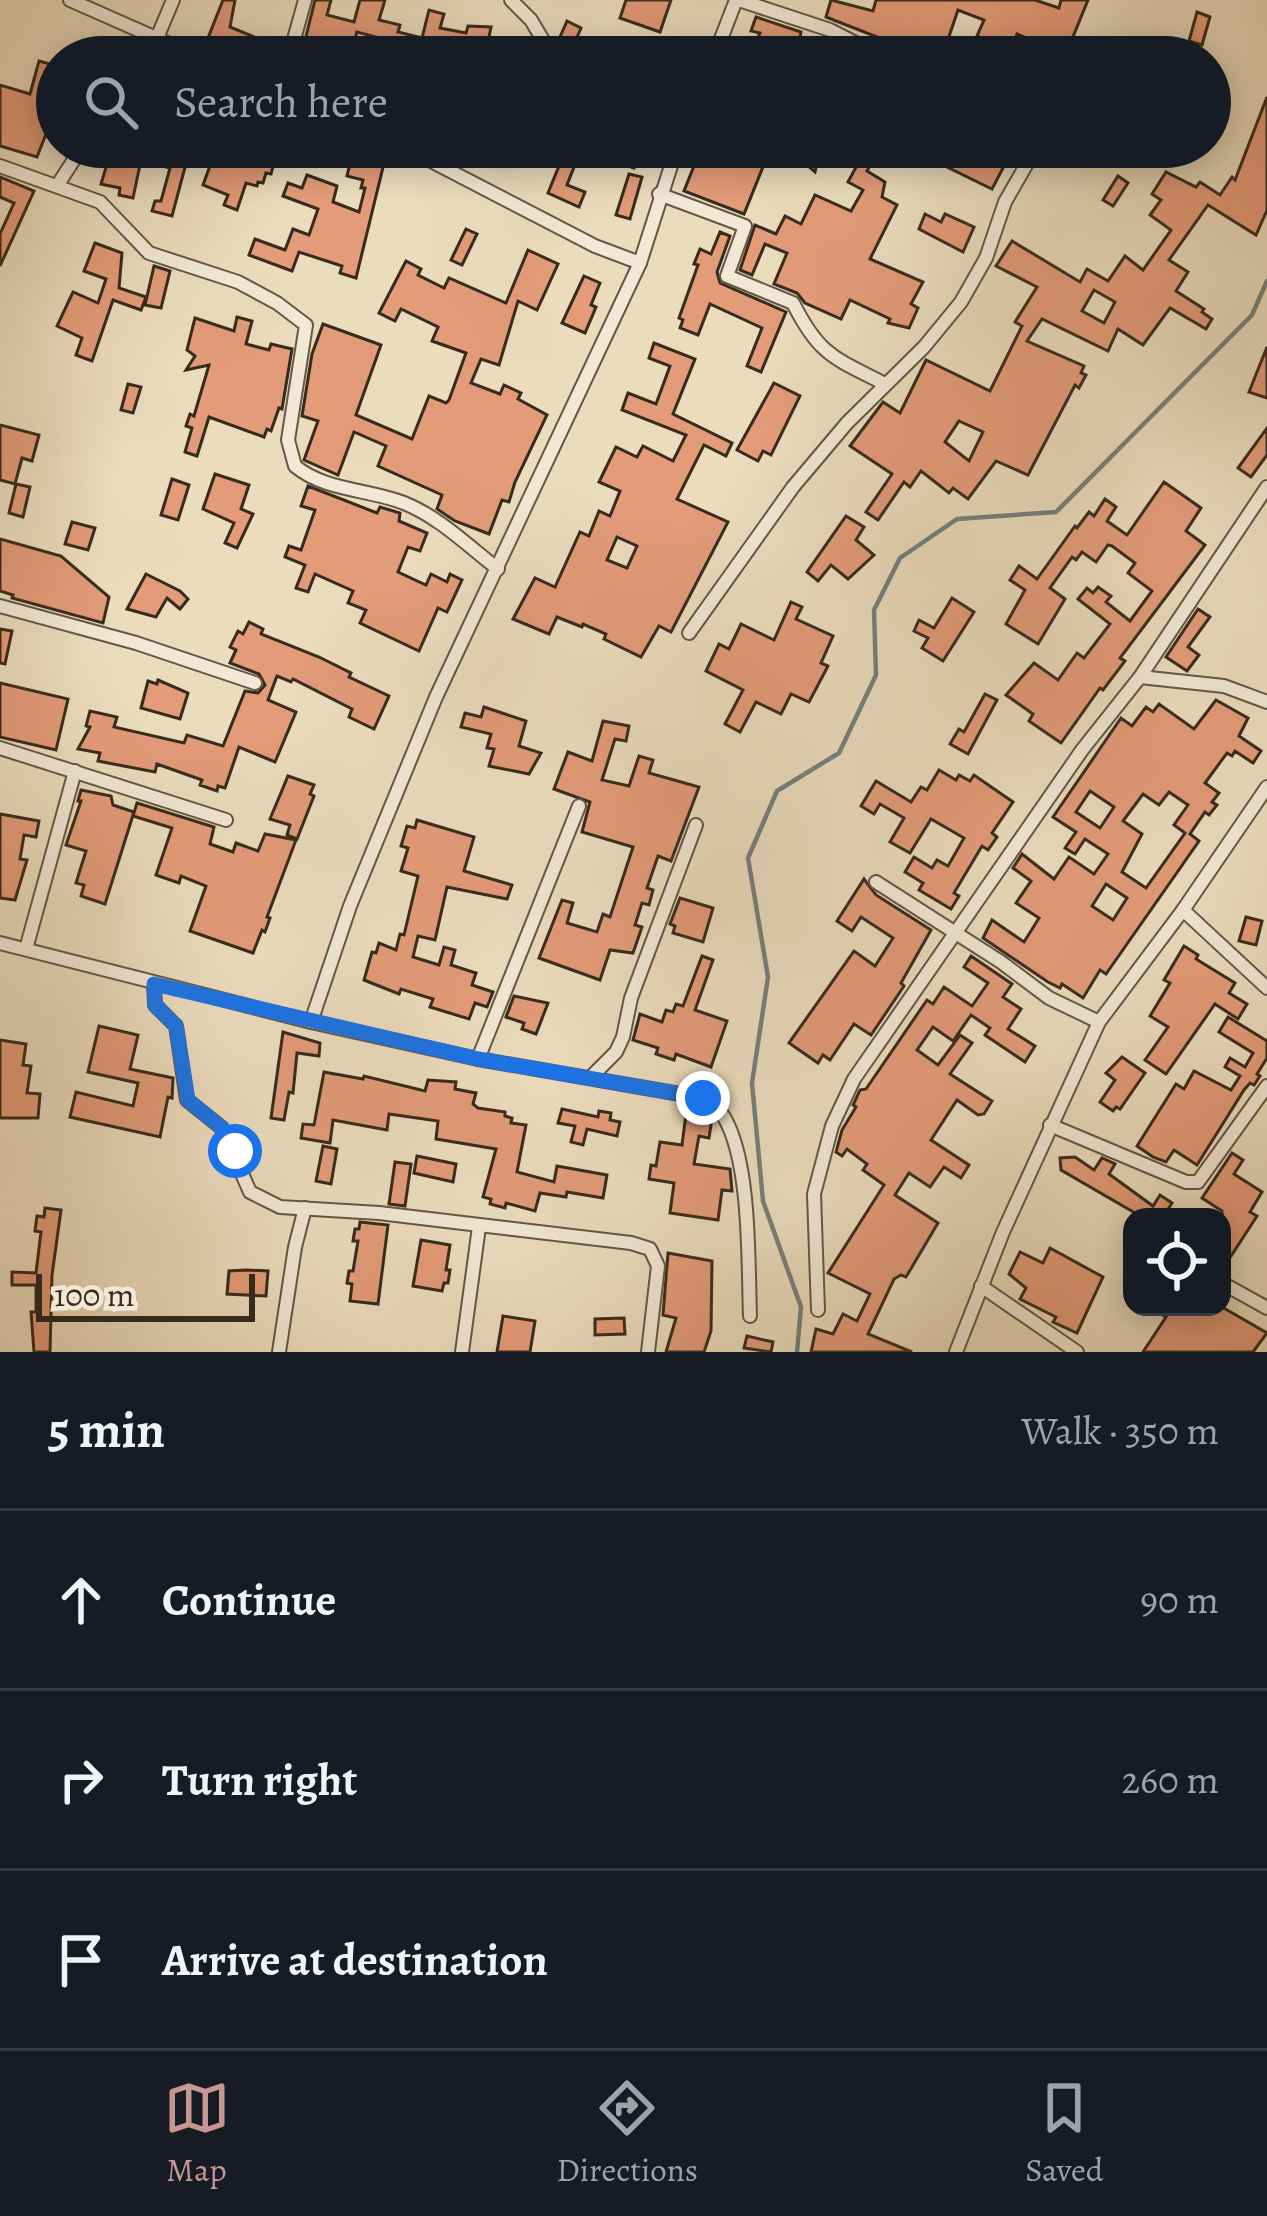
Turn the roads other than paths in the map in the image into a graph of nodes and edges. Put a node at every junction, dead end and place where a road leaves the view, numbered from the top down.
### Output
1 (70, 0) edge
2 (172, 0) edge
3 (305, 0) edge
4 (512, 0) edge
5 (737, 0) edge
6 (155, 36) edge
7 (157, 36) edge
8 (295, 36) edge
9 (541, 36) edge
10 (722, 36) edge
11 (842, 36) edge
12 (0, 166) edge
13 (69, 168) edge
14 (449, 168) edge
15 (669, 168) edge
16 (1024, 168) edge
17 (57, 186) junction
18 (659, 194) junction
19 (640, 263) junction
20 (883, 383) junction
21 (1267, 487) edge
22 (498, 569) junction
23 (0, 606) edge
24 (689, 633) dead end
25 (1140, 677) junction
26 (255, 683) dead end
27 (1267, 702) edge
28 (0, 748) edge
29 (75, 772) junction
30 (1267, 787) edge
31 (579, 806) dead end
32 (226, 820) dead end
33 (696, 825) dead end
34 (876, 882) dead end
35 (1183, 910) junction
36 (958, 933) junction
37 (0, 943) edge
38 (26, 949) junction
39 (154, 984) junction
40 (1267, 988) edge
41 (310, 1022) junction
42 (1099, 1022) junction
43 (478, 1059) junction
44 (590, 1078) junction
45 (1267, 1086) edge
46 (1050, 1125) junction
47 (305, 1208) junction
48 (479, 1227) junction
49 (981, 1286) junction
50 (1231, 1288) edge
51 (1267, 1308) edge
52 (818, 1310) dead end
53 (750, 1316) dead end
54 (279, 1352) edge
55 (462, 1352) edge
56 (648, 1352) edge
57 (956, 1352) edge
58 (1077, 1352) edge

1 - 6 street
2 - 7 street
3 - 8 street
4 - 9 street
5 - 10 street
5 - 11 street
12 - 17 street
13 - 17 street
14 - 19 street
15 - 18 street
16 - 20 street
17 - 22 street
18 - 19 street
18 - 20 street
19 - 22 street
20 - 24 street
21 - 25 street
22 - 41 street
23 - 26 street
25 - 27 street
25 - 36 street
28 - 29 street
29 - 32 street
29 - 38 street
30 - 35 street
31 - 43 street
33 - 44 street
34 - 36 street
35 - 40 street
35 - 42 street
36 - 42 street
36 - 52 street
37 - 38 street
38 - 39 street
39 - 41 street
39 - 47 street
41 - 43 street
42 - 46 street
43 - 44 street
44 - 53 street
45 - 46 street
46 - 49 street
47 - 48 street
47 - 54 street
48 - 55 street
48 - 56 street
49 - 57 street
49 - 58 street
50 - 51 street

